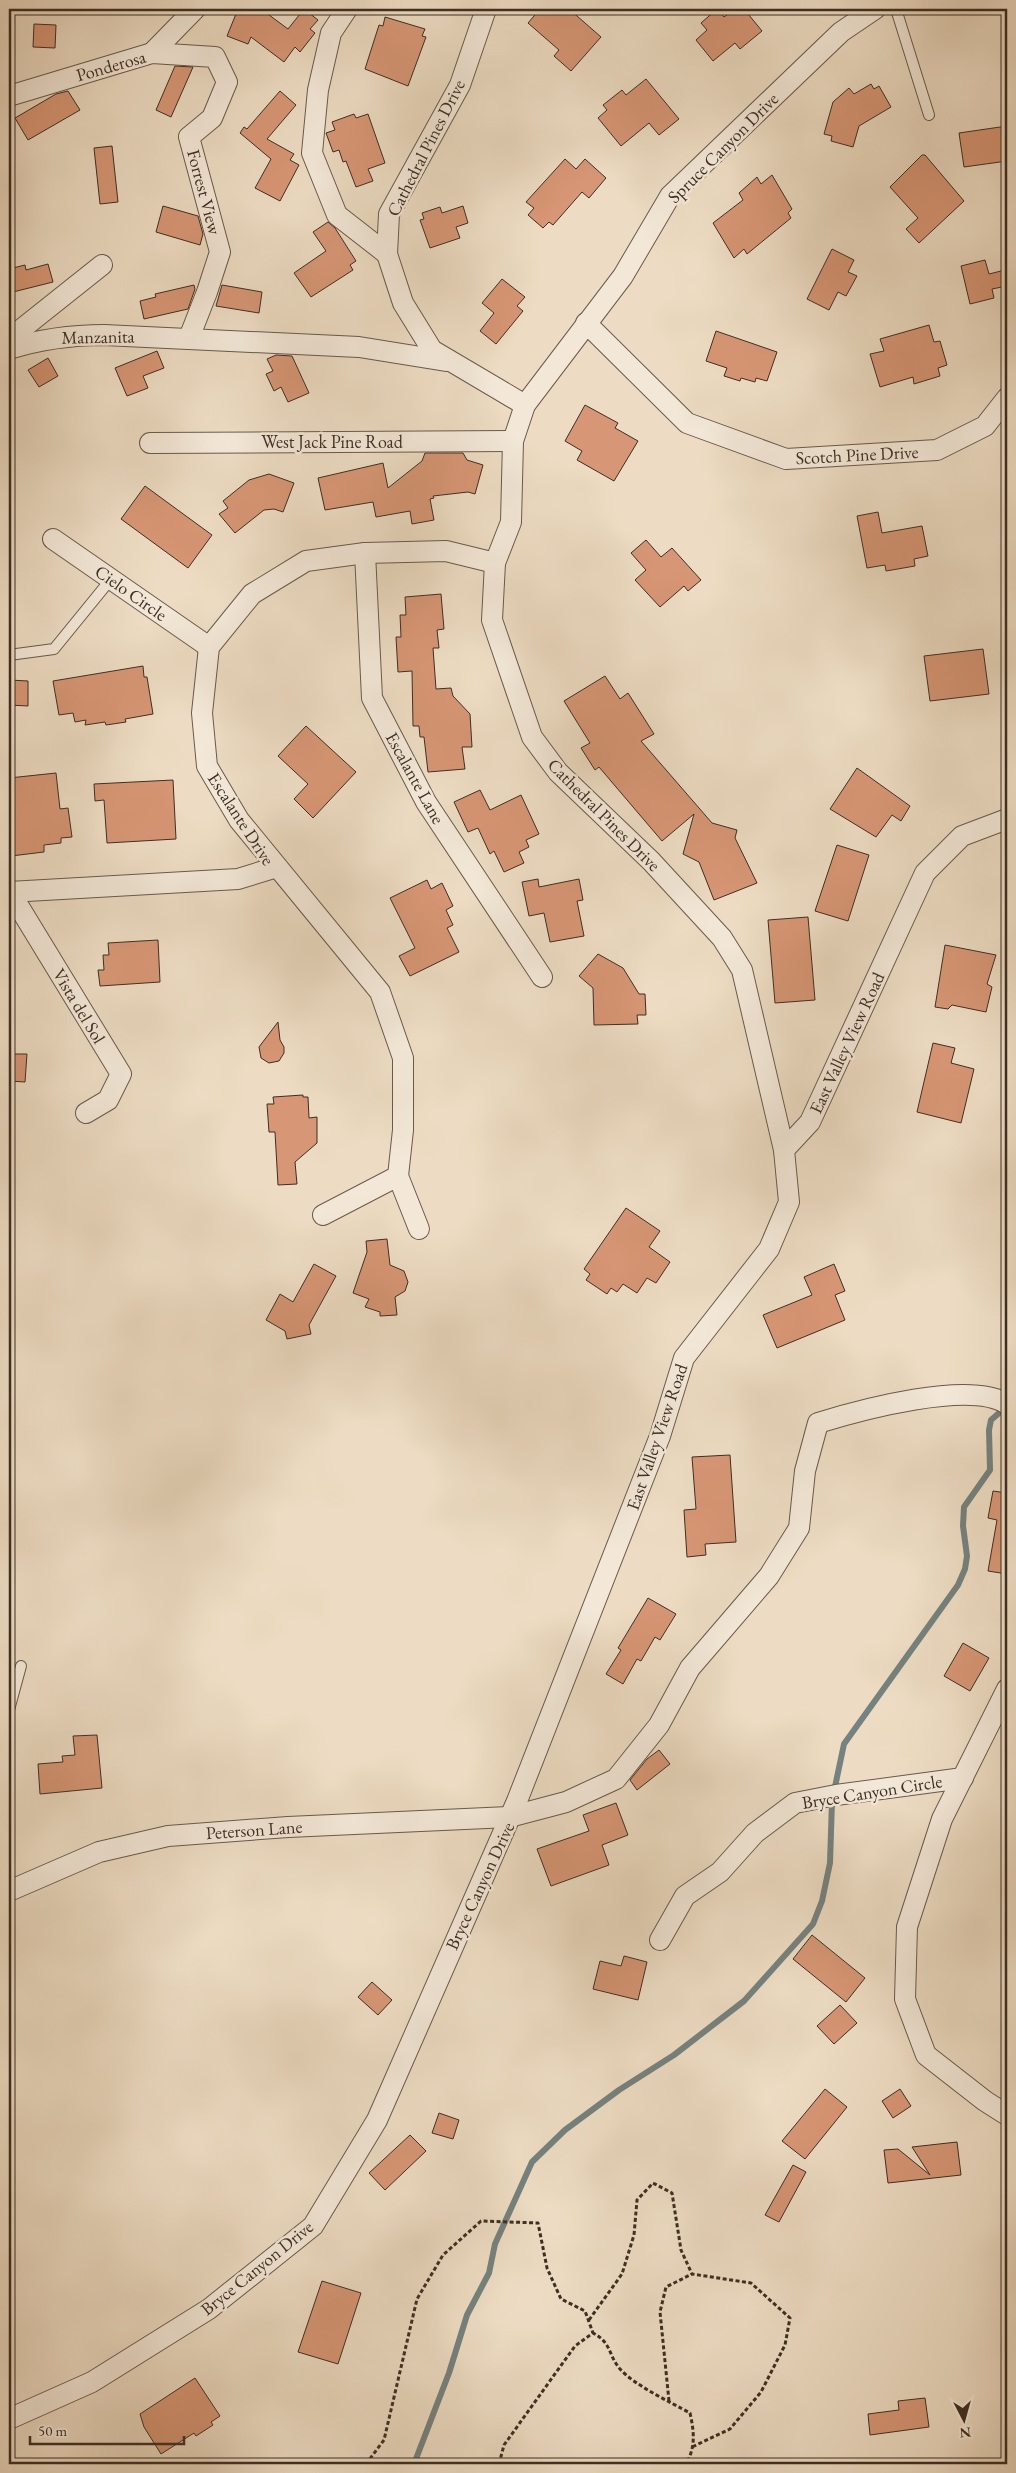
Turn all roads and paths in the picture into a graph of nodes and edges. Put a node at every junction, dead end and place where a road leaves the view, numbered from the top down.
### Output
1 (195, 9) edge
2 (347, 9) edge
3 (486, 9) edge
4 (875, 9) edge
5 (896, 9) edge
6 (152, 53) junction
7 (215, 57) joint
8 (9, 96) edge
9 (930, 115) dead end
10 (388, 254) junction
11 (102, 265) dead end
12 (586, 322) junction
13 (189, 338) junction
14 (9, 340) edge
15 (9, 349) edge
16 (452, 362) junction
17 (1007, 398) edge
18 (525, 405) junction
19 (514, 440) junction
20 (150, 443) dead end
21 (53, 539) dead end
22 (365, 553) junction
23 (495, 563) junction
24 (111, 579) junction
25 (209, 647) junction
26 (9, 655) edge
27 (1007, 819) edge
28 (277, 867) junction
29 (10, 892) edge
30 (542, 977) dead end
31 (86, 1113) dead end
32 (784, 1150) junction
33 (398, 1176) junction
34 (323, 1214) dead end
35 (419, 1229) dead end
36 (1007, 1404) edge
37 (21, 1666) dead end
38 (1007, 1689) edge
39 (9, 1710) edge
40 (963, 1778) junction
41 (509, 1817) junction
42 (9, 1891) edge
43 (660, 1940) dead end
44 (1007, 2115) edge
45 (692, 2274) junction
46 (588, 2320) junction
47 (593, 2333) junction
48 (669, 2402) junction
49 (9, 2419) edge
50 (692, 2446) junction
51 (366, 2464) edge
52 (500, 2464) edge
53 (686, 2464) edge

1 - 6 street
2 - 10 street
3 - 10 street, Cathedral Pines Drive
4 - 12 street, Spruce Canyon Drive
5 - 9 lane
6 - 7 street, Ponderosa
6 - 8 street, Ponderosa
7 - 13 street, Forrest View
10 - 16 street, Cathedral Pines Drive
11 - 14 street
12 - 17 street, Scotch Pine Drive
12 - 18 street, Spruce Canyon Drive
13 - 15 street, Manzanita
13 - 16 street, Manzanita
16 - 18 street, Cathedral Pines Drive
18 - 19 street, Cathedral Pines Drive
19 - 20 street, West Jack Pine Road
19 - 23 street, Cathedral Pines Drive
21 - 24 street, Cielo Circle
22 - 23 street
22 - 25 street
22 - 30 street, Escalante Lane
23 - 32 street, Cathedral Pines Drive
24 - 25 street, Cielo Circle
24 - 26 lane
25 - 28 street, Escalante Drive
27 - 32 street, East Valley View Road
28 - 29 street, Escalante Drive
28 - 33 street
29 - 31 street, Vista del Sol
32 - 41 street, East Valley View Road
33 - 34 street
33 - 35 street
36 - 41 street, Bryce Canyon Drive
37 - 39 lane
38 - 40 street
40 - 43 street, Bryce Canyon Circle
40 - 44 street
41 - 42 street, Peterson Lane
41 - 49 street, Bryce Canyon Drive
45 - 46 path
45 - 48 path
45 - 50 path
46 - 47 path
46 - 51 path
47 - 48 path
47 - 52 path
48 - 50 path
50 - 53 path

